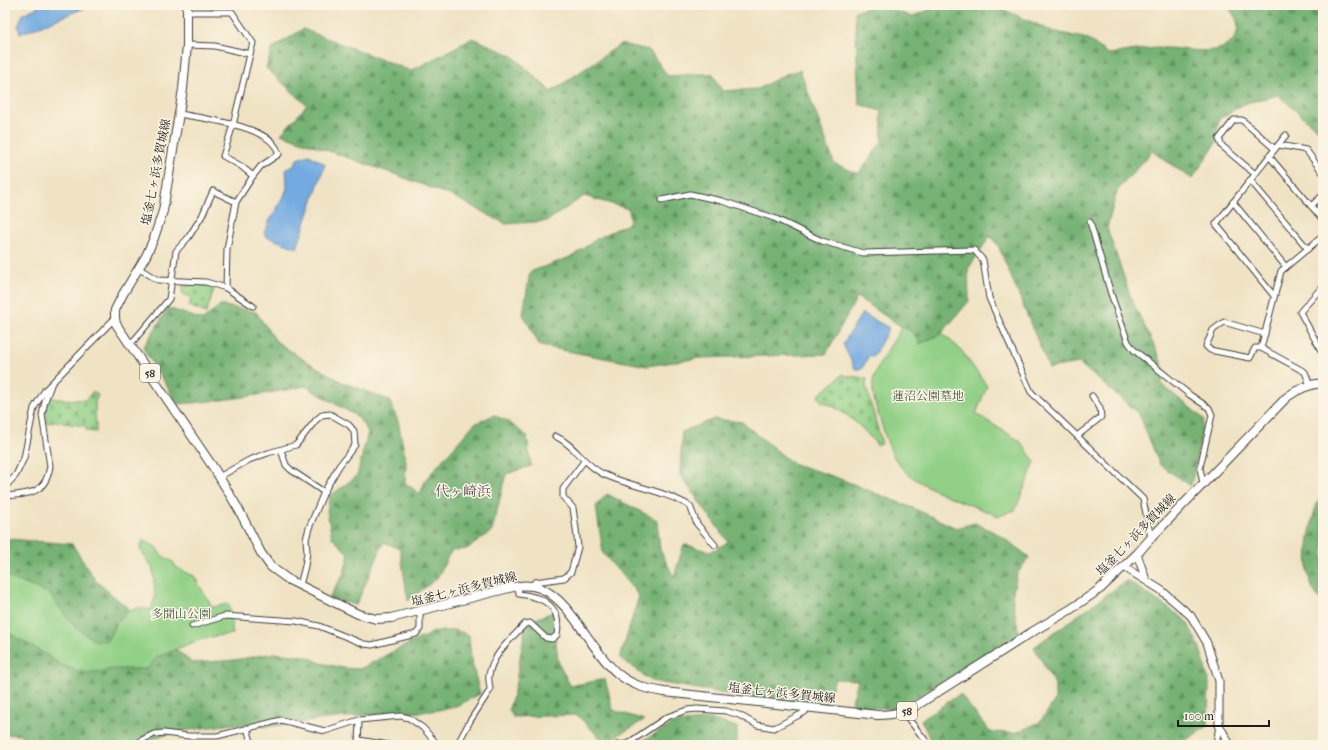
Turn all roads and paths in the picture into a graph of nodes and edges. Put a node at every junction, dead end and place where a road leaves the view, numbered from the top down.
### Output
1 (187, 8) edge
2 (187, 45) junction
3 (250, 54) junction
4 (180, 114) junction
5 (233, 125) junction
6 (1286, 135) dead end
7 (1279, 144) junction
8 (1275, 149) junction
9 (1269, 156) junction
10 (1323, 173) edge
11 (1255, 174) junction
12 (253, 176) junction
13 (1250, 180) junction
14 (1323, 195) edge
15 (662, 200) dead end
16 (236, 202) junction
17 (1233, 202) junction
18 (1311, 206) junction
19 (1323, 220) edge
20 (1090, 222) dead end
21 (1323, 236) edge
22 (1308, 249) junction
23 (1286, 267) junction
24 (138, 268) junction
25 (171, 282) junction
26 (1323, 286) edge
27 (226, 288) junction
28 (1274, 296) junction
29 (253, 306) dead end
30 (115, 318) junction
31 (1265, 334) junction
32 (1323, 341) edge
33 (1317, 344) junction
34 (130, 345) junction
35 (1261, 348) junction
36 (1323, 354) edge
37 (53, 381) junction
38 (1323, 383) edge
39 (1310, 385) junction
40 (1092, 396) dead end
41 (555, 436) dead end
42 (1077, 436) junction
43 (281, 450) junction
44 (584, 461) junction
45 (219, 477) junction
46 (1202, 484) junction
47 (5, 487) edge
48 (324, 492) junction
49 (5, 496) edge
50 (1151, 538) junction
51 (716, 545) dead end
52 (1137, 554) junction
53 (1124, 567) junction
54 (1146, 580) junction
55 (300, 585) junction
56 (518, 586) junction
57 (531, 586) junction
58 (420, 612) junction
59 (192, 626) dead end
60 (807, 708) junction
61 (902, 712) junction
62 (359, 720) junction
63 (1219, 724) junction
64 (247, 728) junction
65 (359, 742) edge
66 (137, 745) edge
67 (252, 745) edge
68 (389, 745) edge
69 (438, 745) edge
70 (457, 745) edge
71 (617, 745) edge
72 (929, 745) edge
73 (1216, 745) edge
74 (1230, 745) edge

1 - 2 main road, 塩釜七ヶ浜多賀城線
1 - 3 street
2 - 3 street
2 - 4 main road, 塩釜七ヶ浜多賀城線
3 - 5 street
4 - 5 street
4 - 24 main road, 塩釜七ヶ浜多賀城線
5 - 12 street
5 - 12 street
6 - 7 street
7 - 8 street
7 - 10 street
8 - 9 street
8 - 11 street
9 - 11 street
9 - 18 street
11 - 13 street
12 - 16 street
13 - 17 street
13 - 22 street
14 - 18 street
15 - 42 street
16 - 25 street
16 - 27 street
17 - 23 street
17 - 28 street
18 - 19 street
20 - 46 street
21 - 22 street
22 - 23 street
23 - 28 street
24 - 25 street
24 - 30 main road, 塩釜七ヶ浜多賀城線
25 - 27 street
25 - 34 street
26 - 33 street
27 - 29 street
28 - 31 street
30 - 34 main road, 塩釜七ヶ浜多賀城線 / 58
30 - 37 street
31 - 35 street
31 - 35 street
32 - 33 street
33 - 36 street
34 - 45 main road, 塩釜七ヶ浜多賀城線 / 58
35 - 39 street
37 - 47 street
37 - 49 street
38 - 39 main road, 塩釜七ヶ浜多賀城線 / 58
39 - 46 main road, 塩釜七ヶ浜多賀城線 / 58
40 - 42 street
41 - 44 street
42 - 50 street
43 - 45 street
43 - 48 street
43 - 48 street
44 - 51 street
44 - 57 street
45 - 55 main road, 塩釜七ヶ浜多賀城線 / 58
46 - 50 main road, 塩釜七ヶ浜多賀城線 / 58
48 - 55 street
50 - 52 main road, 塩釜七ヶ浜多賀城線 / 58
52 - 53 main road, 塩釜七ヶ浜多賀城線 / 58
52 - 54 street
53 - 54 street
53 - 61 main road, 塩釜七ヶ浜多賀城線 / 58
54 - 63 street
55 - 58 main road, 塩釜七ヶ浜多賀城線 / 58
56 - 57 main road, 塩釜七ヶ浜多賀城線 / 58
56 - 58 main road, 塩釜七ヶ浜多賀城線 / 58
56 - 70 street
57 - 60 main road, 塩釜七ヶ浜多賀城線 / 58
58 - 59 street
60 - 61 main road, 塩釜七ヶ浜多賀城線 / 58
60 - 71 street
61 - 72 street
62 - 64 street
62 - 65 street
62 - 69 street
63 - 73 street
63 - 74 street
64 - 66 street
64 - 67 street
65 - 68 street

